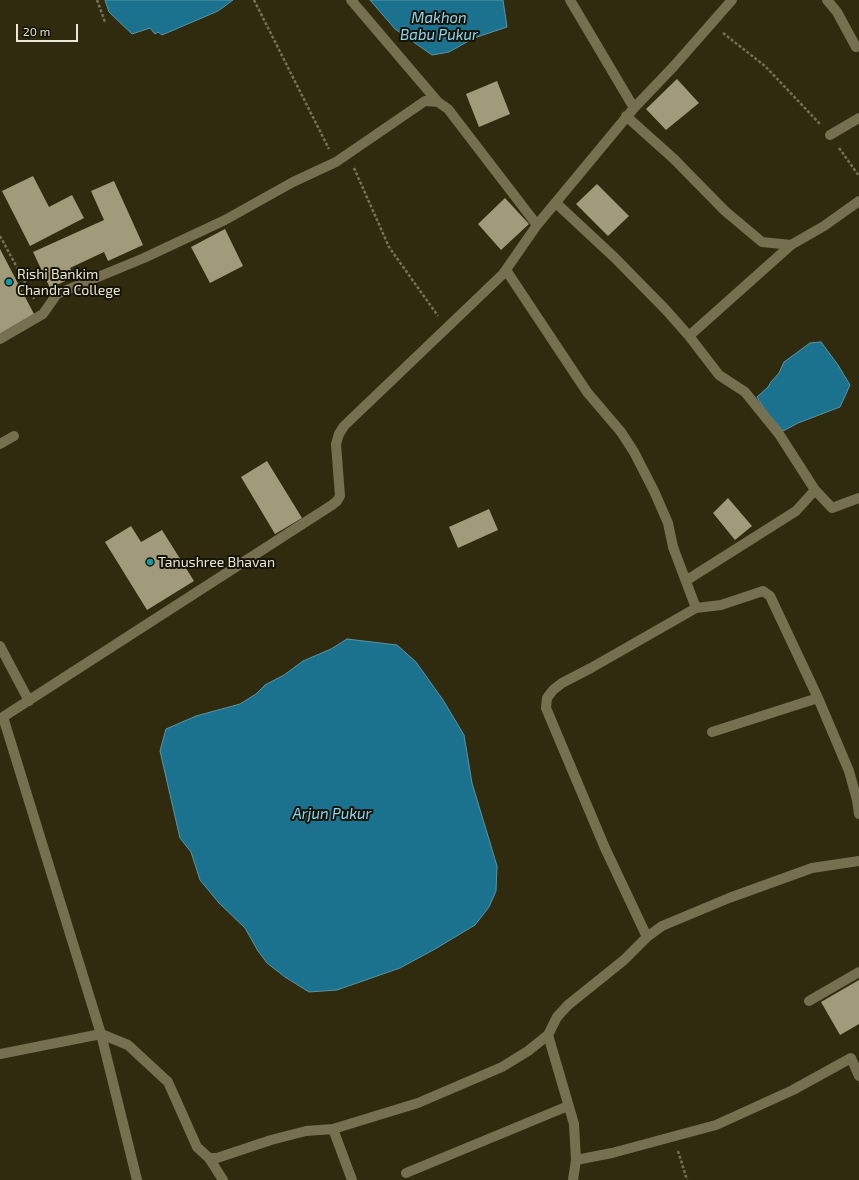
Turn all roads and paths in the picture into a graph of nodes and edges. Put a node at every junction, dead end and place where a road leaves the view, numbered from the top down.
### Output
1 (97, 0) edge
2 (254, 0) edge
3 (351, 0) edge
4 (570, 0) edge
5 (732, 0) edge
6 (827, 0) edge
7 (105, 22) dead end
8 (712, 24) junction
9 (856, 47) dead end
10 (438, 102) junction
11 (634, 108) junction
12 (626, 116) junction
13 (859, 118) edge
14 (830, 135) junction
15 (348, 154) junction
16 (336, 162) junction
17 (859, 176) edge
18 (859, 201) edge
19 (556, 203) junction
20 (537, 225) junction
21 (0, 236) edge
22 (791, 244) junction
23 (506, 270) junction
24 (43, 314) junction
25 (446, 328) junction
26 (689, 336) junction
27 (0, 338) edge
28 (14, 436) dead end
29 (0, 444) edge
30 (815, 490) junction
31 (859, 498) edge
32 (686, 580) junction
33 (696, 608) junction
34 (0, 646) edge
35 (818, 698) junction
36 (29, 701) junction
37 (1, 718) edge
38 (712, 732) dead end
39 (859, 814) edge
40 (859, 861) edge
41 (646, 936) junction
42 (859, 972) edge
43 (809, 1001) dead end
44 (101, 1034) junction
45 (548, 1035) junction
46 (0, 1054) edge
47 (859, 1076) edge
48 (568, 1106) junction
49 (333, 1129) junction
50 (673, 1137) junction
51 (209, 1158) junction
52 (576, 1160) junction
53 (406, 1172) dead end
54 (138, 1180) edge
55 (223, 1180) edge
56 (352, 1180) edge
57 (573, 1180) edge
58 (687, 1180) edge

1 - 7 path
2 - 16 path
3 - 10 street
4 - 11 street
5 - 8 street
6 - 9 street
8 - 11 street
8 - 14 path
10 - 15 street
10 - 20 street
11 - 12 street
12 - 19 street
12 - 22 street
13 - 14 street
14 - 17 path
15 - 16 street
15 - 25 path
16 - 24 street
18 - 22 street
19 - 20 street
19 - 26 street
20 - 23 street
21 - 24 path
22 - 26 street
23 - 25 street
23 - 32 street
24 - 27 street
25 - 36 street
26 - 30 street
28 - 29 street
30 - 31 street
30 - 32 street
32 - 33 street
33 - 35 street
33 - 41 street
34 - 36 street
35 - 38 street
35 - 39 street
36 - 37 street
37 - 44 street
40 - 41 street
41 - 45 street
42 - 43 street
44 - 46 street
44 - 51 street
44 - 54 street
45 - 48 street
45 - 49 street
47 - 50 street
48 - 52 street
48 - 53 street
49 - 51 street
49 - 56 street
50 - 52 street
50 - 58 path
51 - 55 street
52 - 57 street

